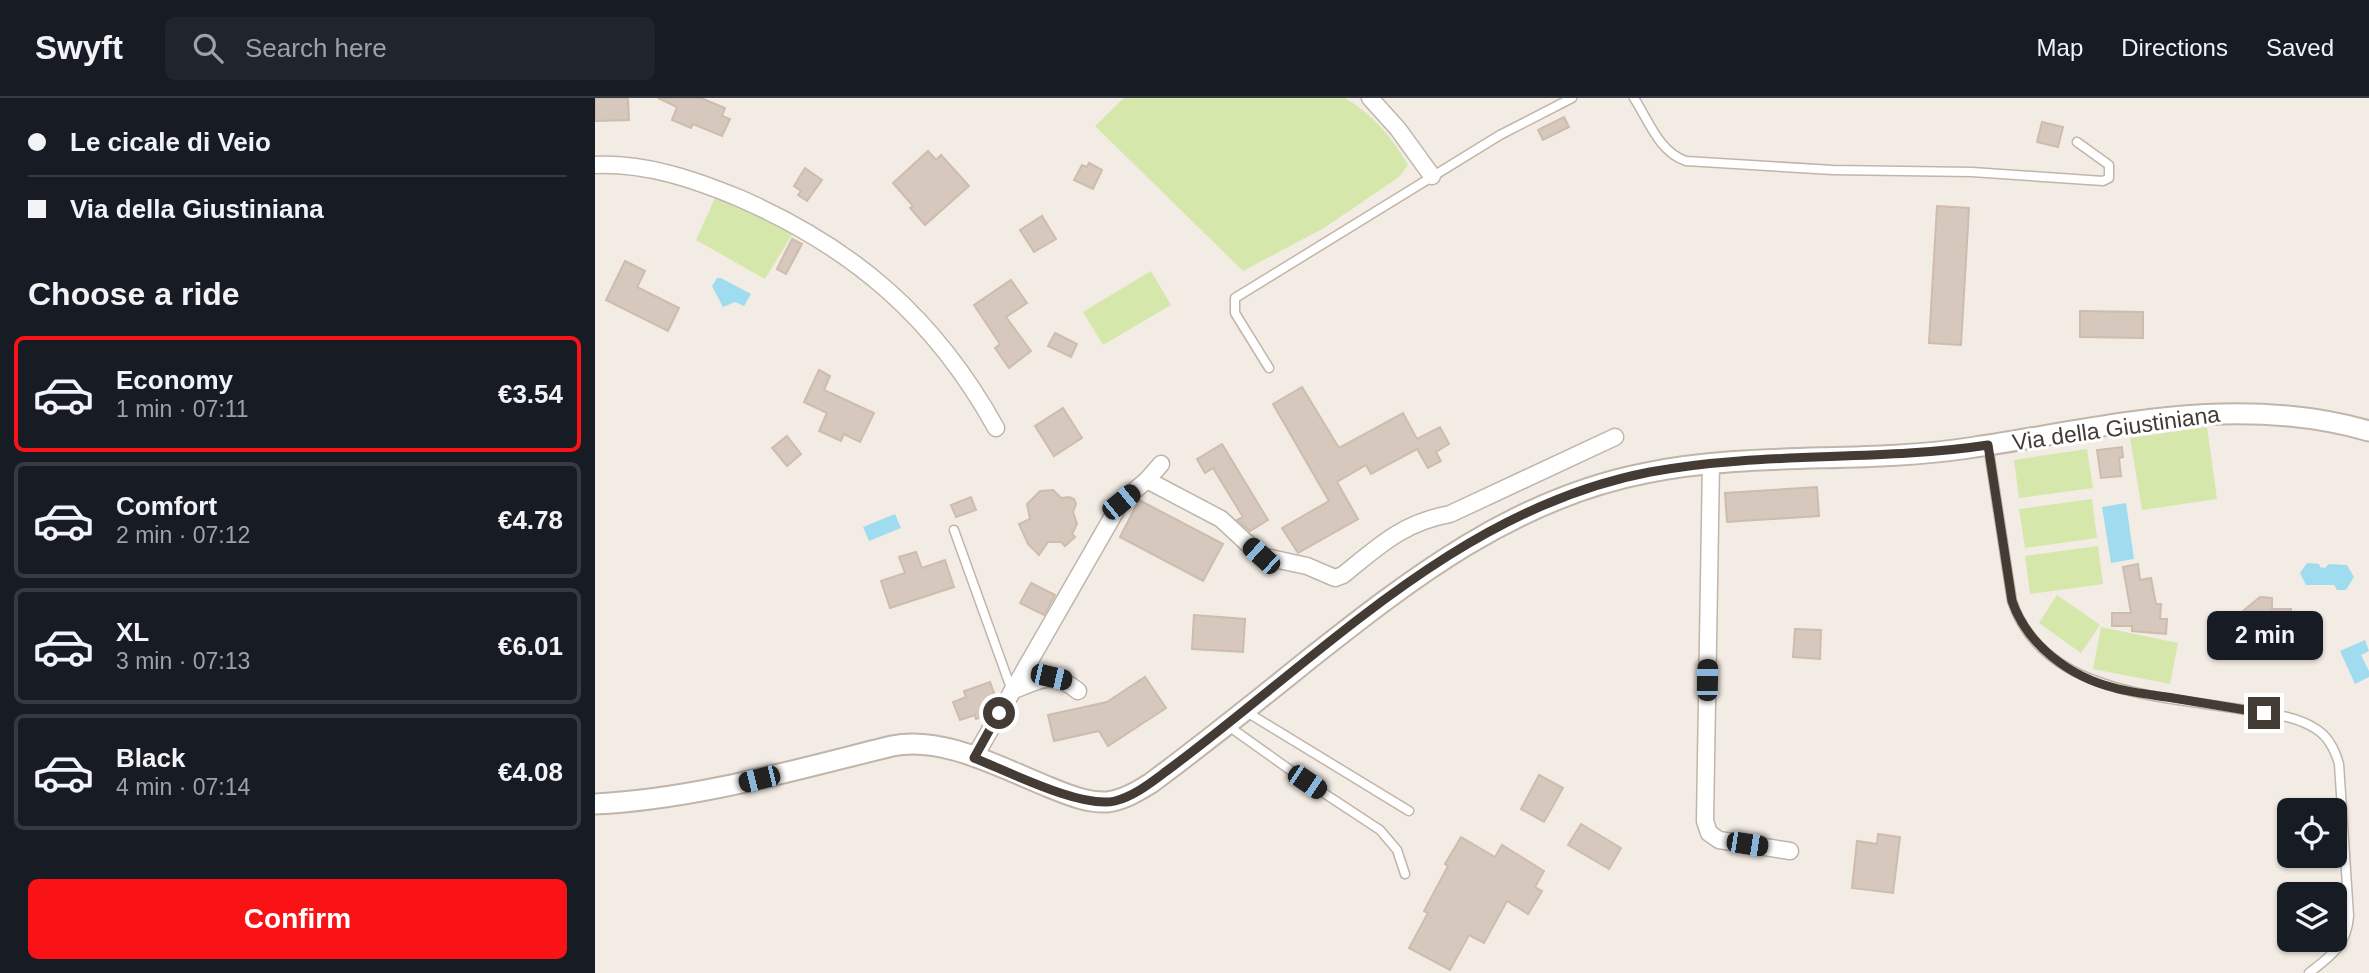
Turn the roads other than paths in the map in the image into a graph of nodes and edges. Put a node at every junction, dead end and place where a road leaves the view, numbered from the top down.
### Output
1 (1370, 98) edge
2 (1572, 98) edge
3 (1634, 98) edge
4 (2077, 142) dead end
5 (595, 165) edge
6 (1432, 176) junction
7 (1269, 368) dead end
8 (996, 428) dead end
9 (2369, 431) edge
10 (1615, 438) dead end
11 (1988, 445) junction
12 (1711, 463) junction
13 (1161, 464) dead end
14 (1147, 480) junction
15 (954, 530) dead end
16 (1012, 691) junction
17 (1078, 691) dead end
18 (1245, 711) junction
19 (1227, 725) junction
20 (974, 758) junction
21 (595, 804) edge
22 (1409, 811) dead end
23 (1790, 851) dead end
24 (1405, 874) dead end
25 (2309, 973) edge

1 - 6 street
2 - 6 lane
3 - 4 lane
5 - 8 street
6 - 7 lane
9 - 11 street, Via della Giustiniana
10 - 14 street
11 - 12 street, Via della Giustiniana
11 - 25 lane, Via della Giustiniana
12 - 18 street, Via della Giustiniana
12 - 23 street
13 - 14 street
14 - 16 street
15 - 16 lane
16 - 17 street
16 - 20 street
18 - 19 street, Via della Giustiniana
18 - 22 lane
19 - 20 street, Via della Giustiniana
19 - 24 lane
20 - 21 street, Via della Giustiniana

